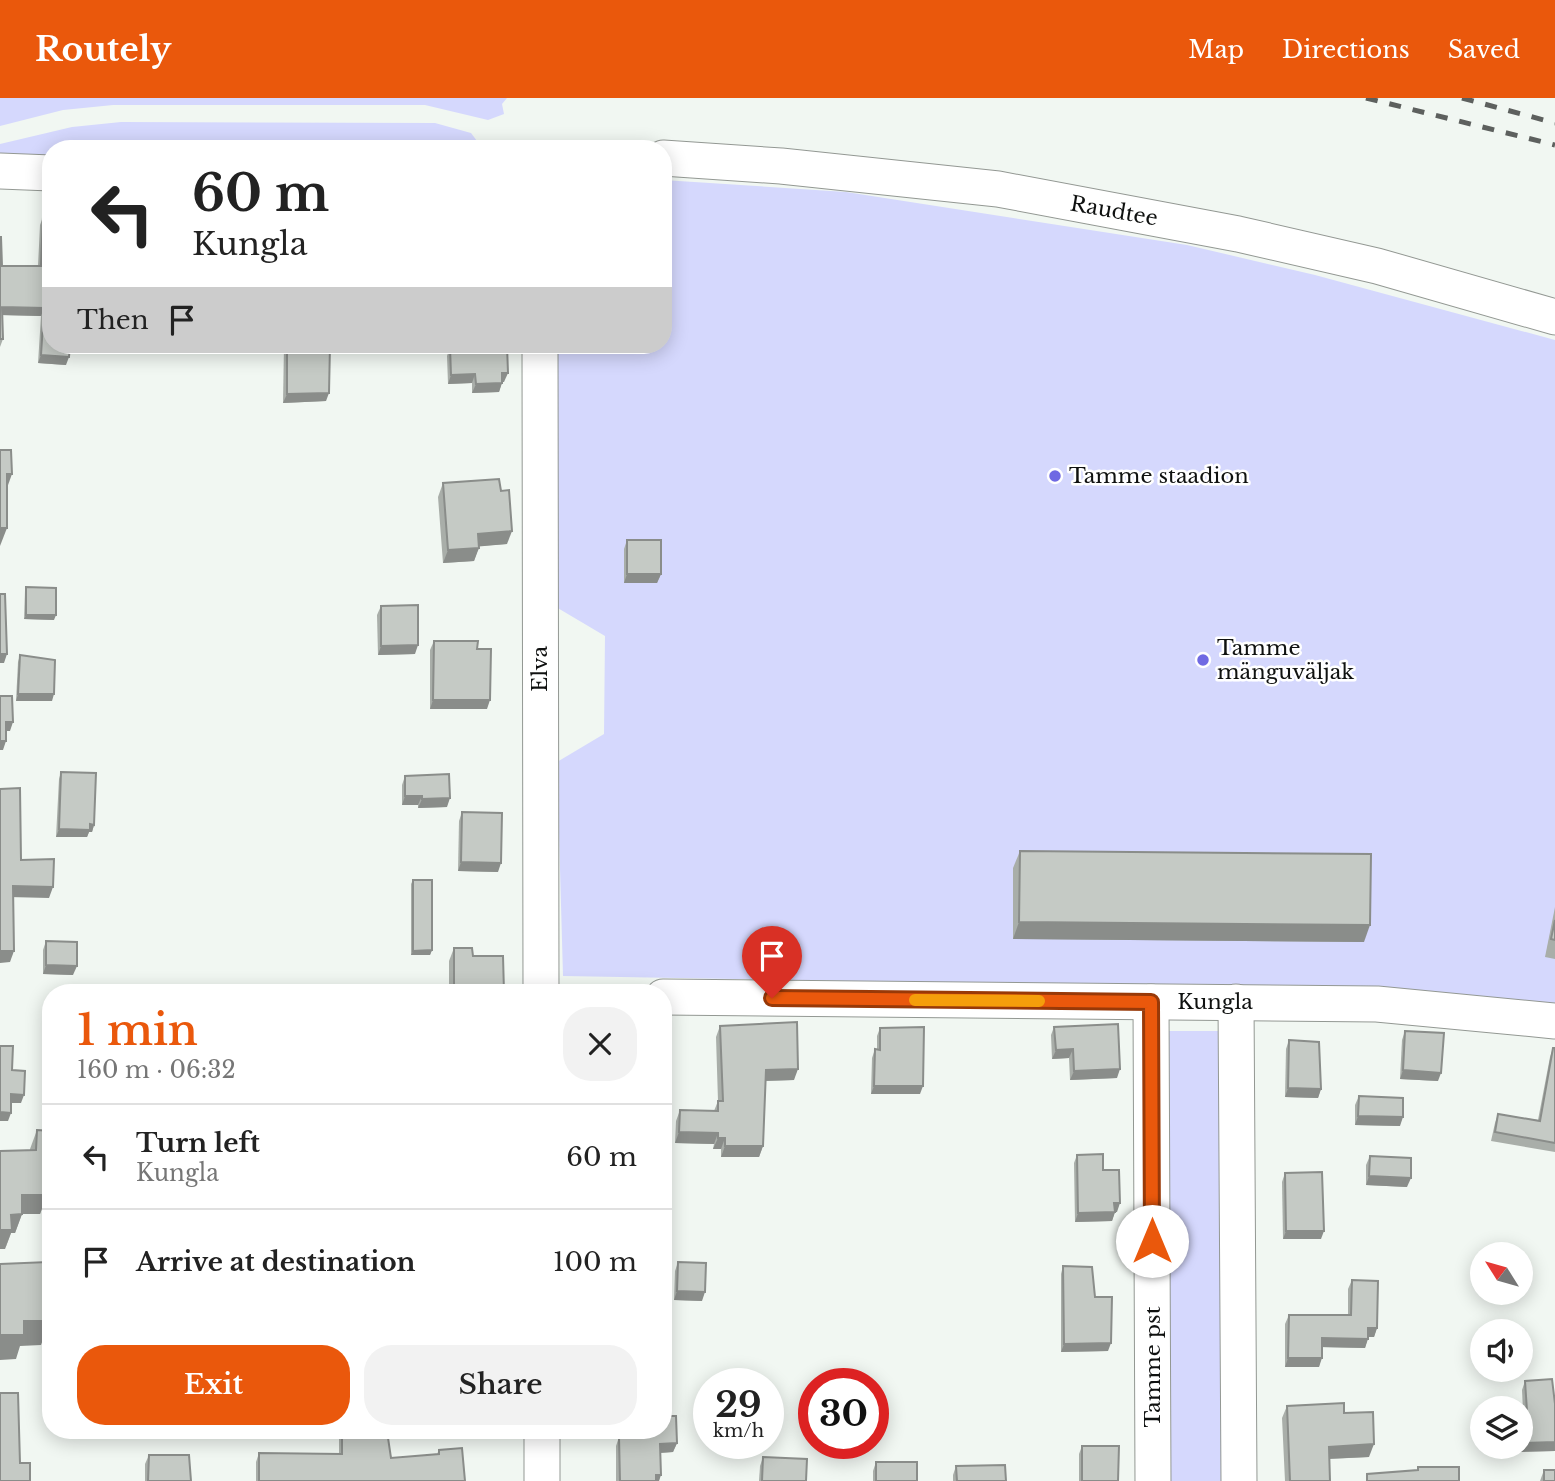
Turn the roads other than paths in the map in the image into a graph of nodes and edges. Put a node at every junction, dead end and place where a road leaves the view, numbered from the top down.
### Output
1 (672, 159) edge
2 (0, 172) edge
3 (42, 173) edge
4 (1555, 317) edge
5 (540, 354) edge
6 (541, 984) edge
7 (672, 997) edge
8 (1151, 1002) junction
9 (1236, 1002) junction
10 (1555, 1021) edge
11 (542, 1439) edge
12 (542, 1481) edge
13 (1153, 1481) edge
14 (1239, 1481) edge

1 - 4 street, Raudtee
2 - 3 street
5 - 6 street, Elva
7 - 8 street, Kungla
8 - 9 street, Kungla
8 - 13 street, Tamme pst
9 - 10 street, Kungla
9 - 14 street
11 - 12 street

